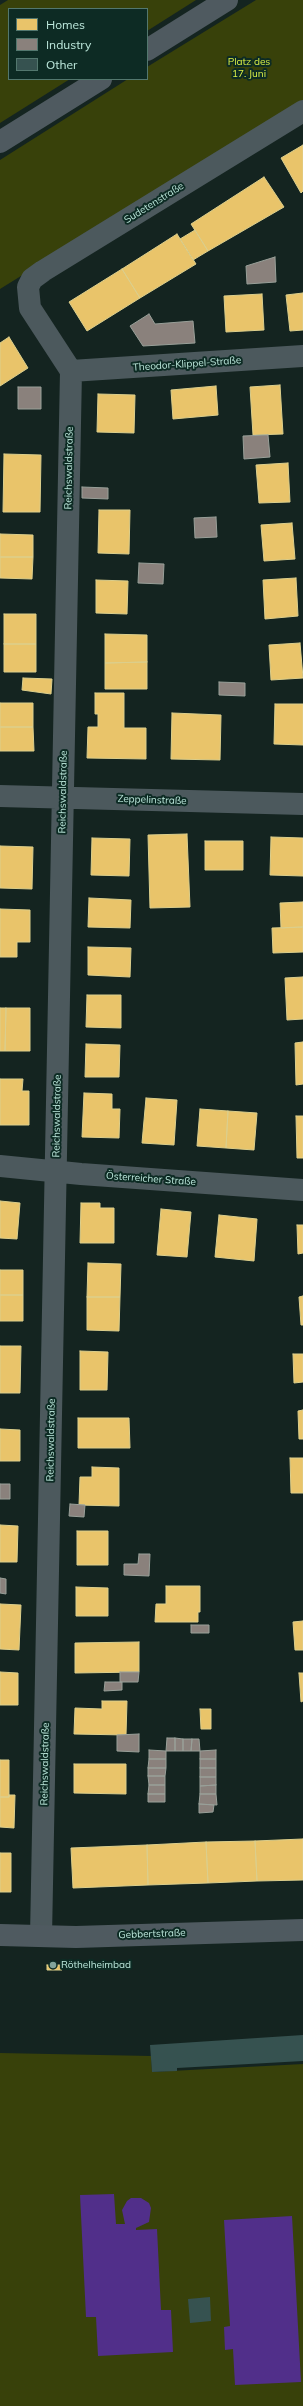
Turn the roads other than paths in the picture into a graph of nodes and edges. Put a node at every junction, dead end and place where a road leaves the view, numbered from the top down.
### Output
1 (227, 0) edge
2 (148, 49) edge
3 (99, 80) edge
4 (303, 111) edge
5 (0, 142) edge
6 (303, 356) edge
7 (71, 371) junction
8 (0, 796) edge
9 (63, 798) junction
10 (303, 804) edge
11 (0, 1166) edge
12 (56, 1171) junction
13 (303, 1190) edge
14 (303, 1930) edge
15 (0, 1935) edge
16 (41, 1936) junction

1 - 2 street
3 - 5 street
4 - 7 street, Sudetenstraße
6 - 7 street, Theodor-Klippel-Straße
7 - 9 street, Reichswaldstraße
8 - 9 street, Zeppelinstraße
9 - 10 street, Zeppelinstraße
9 - 12 street, Reichswaldstraße
11 - 12 street, Österreicher Straße
12 - 13 street, Österreicher Straße
12 - 16 street, Reichswaldstraße
14 - 16 street, Gebbertstraße
15 - 16 street, Gebbertstraße

